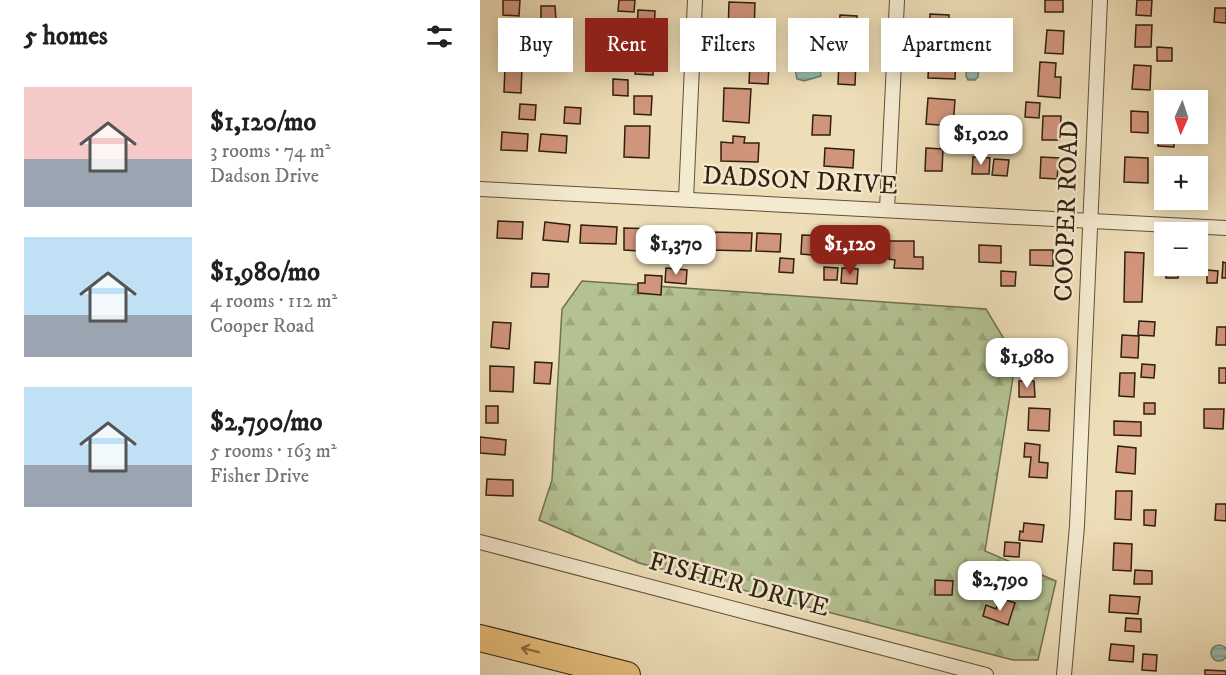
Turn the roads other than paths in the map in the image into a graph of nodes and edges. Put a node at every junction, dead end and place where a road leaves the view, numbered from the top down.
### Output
1 (695, 0) edge
2 (897, 0) edge
3 (1100, 0) edge
4 (480, 189) edge
5 (686, 199) junction
6 (886, 209) junction
7 (1090, 221) junction
8 (1226, 228) edge
9 (480, 542) edge
10 (480, 638) edge
11 (627, 675) edge
12 (986, 675) edge
13 (1064, 675) edge

1 - 5 street
2 - 6 street
3 - 7 street, COOPER ROAD
4 - 5 street, DADSON DRIVE
5 - 6 street, DADSON DRIVE
6 - 7 street, DADSON DRIVE
7 - 8 street, DADSON DRIVE
7 - 13 street, COOPER ROAD
9 - 12 street, FISHER DRIVE
11 -> 10 highway

